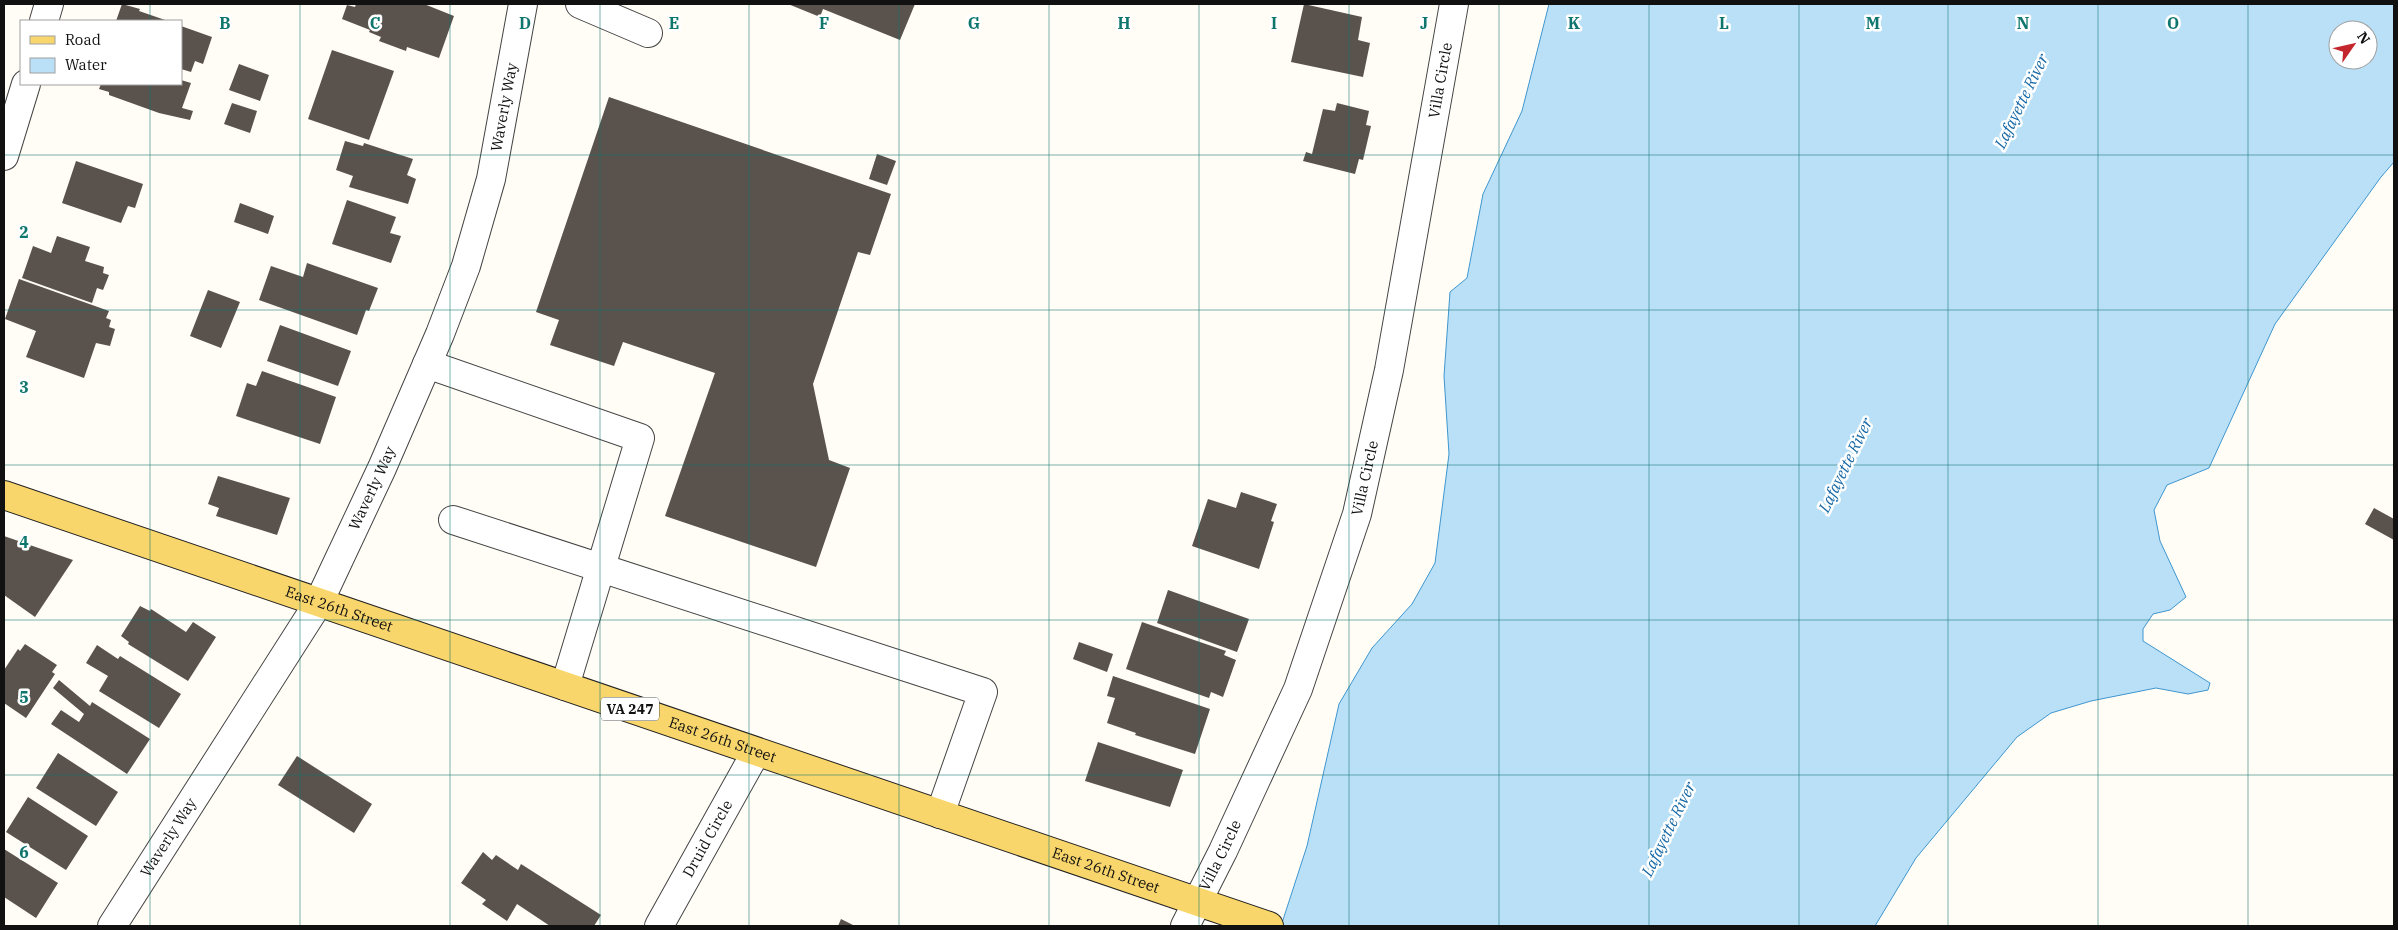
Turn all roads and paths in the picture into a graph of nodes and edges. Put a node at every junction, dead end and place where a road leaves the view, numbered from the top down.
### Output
1 (49, 4) edge
2 (523, 4) edge
3 (580, 4) edge
4 (1454, 4) edge
5 (44, 20) edge
6 (648, 33) dead end
7 (26, 85) edge
8 (4, 156) edge
9 (427, 364) junction
10 (4, 495) edge
11 (453, 520) dead end
12 (600, 567) junction
13 (319, 602) junction
14 (565, 686) junction
15 (756, 752) junction
16 (940, 814) junction
17 (1198, 901) junction
18 (1263, 924) edge
19 (112, 926) edge
20 (659, 926) edge
21 (1185, 926) edge

1 - 5 street
2 - 9 street, Waverly Way
3 - 6 street
4 - 17 street, Villa Circle
7 - 8 street
9 - 12 street
9 - 13 street, Waverly Way
10 - 13 main road, East 26th Street / VA 247
11 - 12 street
12 - 14 street
12 - 16 street
13 - 14 main road, East 26th Street / VA 247
13 - 19 street, Waverly Way
14 - 15 main road, East 26th Street / VA 247
15 - 16 main road, East 26th Street / VA 247
15 - 20 street, Druid Circle
16 - 17 main road, East 26th Street / VA 247
17 - 18 main road, East 26th Street / VA 247
17 - 21 street, Villa Circle

